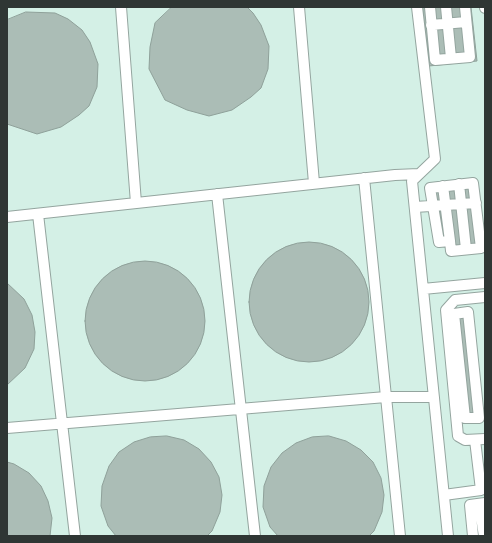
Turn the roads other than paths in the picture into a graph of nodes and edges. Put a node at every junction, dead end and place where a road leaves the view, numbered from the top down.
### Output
1 (121, 7) edge
2 (299, 7) edge
3 (417, 7) edge
4 (430, 7) edge
5 (446, 7) edge
6 (465, 7) edge
7 (466, 22) junction
8 (448, 24) junction
9 (432, 25) junction
10 (452, 58) junction
11 (419, 174) junction
12 (364, 178) junction
13 (314, 184) junction
14 (459, 184) junction
15 (443, 186) junction
16 (217, 194) junction
17 (136, 203) junction
18 (461, 204) junction
19 (476, 204) junction
20 (446, 205) junction
21 (415, 207) junction
22 (433, 207) junction
23 (38, 214) junction
24 (7, 217) edge
25 (478, 226) junction
26 (464, 227) junction
27 (448, 228) junction
28 (436, 229) junction
29 (450, 241) junction
30 (466, 249) junction
31 (485, 283) edge
32 (423, 289) junction
33 (485, 297) edge
34 (463, 332) junction
35 (462, 360) junction
36 (434, 397) junction
37 (386, 398) junction
38 (241, 409) junction
39 (472, 418) dead end
40 (62, 424) junction
41 (7, 428) edge
42 (480, 439) edge
43 (483, 492) edge
44 (444, 495) junction
45 (482, 503) edge
46 (484, 525) edge
47 (472, 531) edge
48 (75, 536) edge
49 (255, 536) edge
50 (400, 536) edge
51 (448, 536) edge
52 (484, 536) edge

1 - 17 street
2 - 13 street
3 - 11 street
4 - 9 street
5 - 8 street
6 - 7 street
7 - 8 street
7 - 10 street
8 - 9 street
8 - 10 street
9 - 10 street
11 - 12 street
11 - 21 street
12 - 13 street
12 - 37 street
13 - 16 street
14 - 15 street
14 - 18 street
14 - 19 street
15 - 20 street
15 - 22 street
16 - 17 street
16 - 38 street
17 - 23 street
18 - 19 street
18 - 20 street
18 - 26 street
19 - 25 street
20 - 22 street
20 - 27 street
21 - 22 street
21 - 32 street
22 - 28 street
23 - 24 street
23 - 40 street
25 - 26 street
25 - 30 street
26 - 27 street
26 - 30 street
27 - 28 street
27 - 29 street
28 - 29 street
29 - 30 street
31 - 32 street
32 - 36 street
33 - 35 street
34 - 34 street
34 - 35 street
34 - 35 street
35 - 39 street
35 - 42 street
36 - 37 street
36 - 44 street
37 - 38 street
37 - 50 street
38 - 40 street
38 - 49 street
40 - 41 street
40 - 48 street
42 - 43 street
43 - 44 street
44 - 51 street
45 - 46 street
45 - 47 street
46 - 47 street
46 - 52 street

